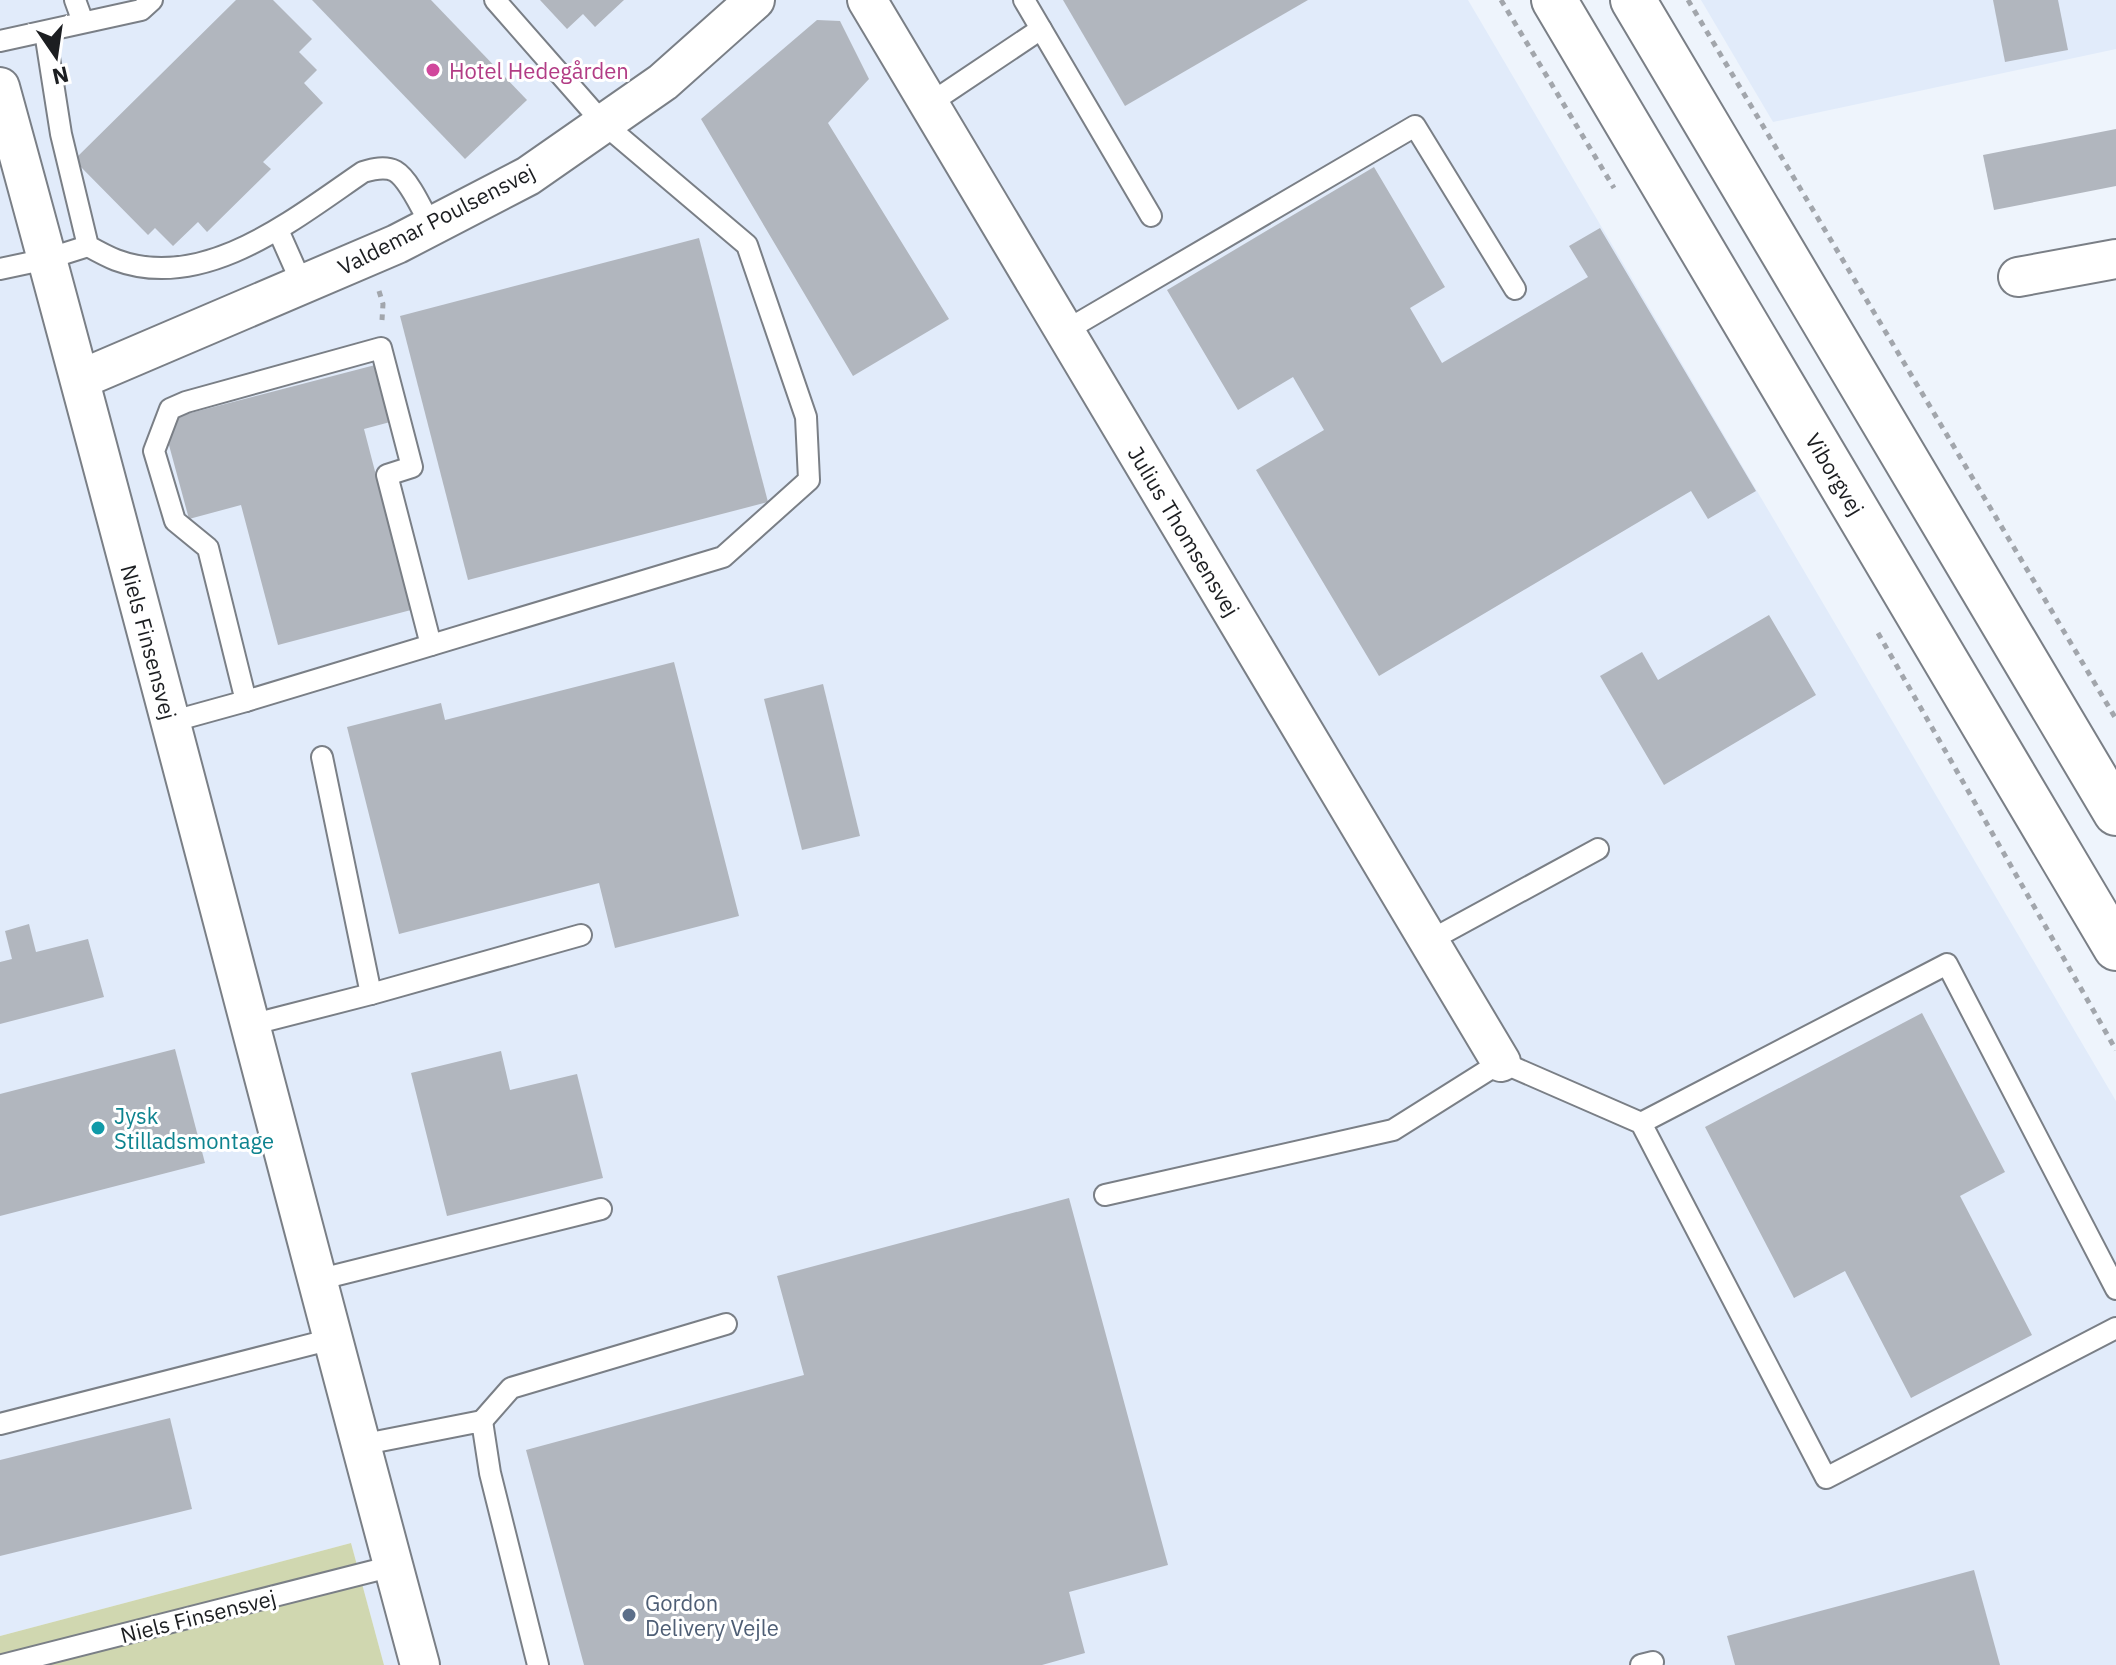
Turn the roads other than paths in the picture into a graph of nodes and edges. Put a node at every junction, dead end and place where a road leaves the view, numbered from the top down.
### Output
1 (75, 0) edge
2 (152, 0) edge
3 (495, 0) edge
4 (755, 0) edge
5 (867, 0) edge
6 (1024, 0) edge
7 (1554, 0) edge
8 (1633, 0) edge
9 (83, 22) junction
10 (1041, 29) junction
11 (45, 32) junction
12 (0, 41) edge
13 (0, 87) edge
14 (929, 104) junction
15 (603, 123) junction
16 (1151, 216) dead end
17 (431, 226) junction
18 (278, 230) junction
19 (88, 246) junction
20 (47, 259) junction
21 (2116, 259) edge
22 (0, 269) edge
23 (2018, 277) dead end
24 (302, 284) junction
25 (1515, 289) dead end
26 (1065, 331) junction
27 (81, 379) junction
28 (431, 645) junction
29 (246, 701) junction
30 (170, 722) junction
31 (322, 757) dead end
32 (2116, 813) edge
33 (1598, 849) dead end
34 (581, 935) dead end
35 (1429, 941) junction
36 (2116, 948) edge
37 (371, 994) junction
38 (250, 1025) junction
39 (1501, 1062) junction
40 (1641, 1123) junction
41 (1105, 1195) dead end
42 (601, 1209) dead end
43 (317, 1280) junction
44 (2116, 1289) edge
45 (726, 1324) dead end
46 (2116, 1328) edge
47 (332, 1339) junction
48 (482, 1421) junction
49 (0, 1424) edge
50 (360, 1445) junction
51 (393, 1566) junction
52 (2, 1665) edge
53 (420, 1665) edge
54 (538, 1665) edge

1 - 9 lane
2 - 9 lane
3 - 15 lane
4 - 15 street, Valdemar Poulsensvej
5 - 14 street, Julius Thomsensvej
6 - 10 lane
7 - 36 street, Viborgvej
8 - 32 street
9 - 11 lane
10 - 14 lane
10 - 16 lane
11 - 12 lane
11 - 19 lane
13 - 20 street, Niels Finsensvej
14 - 26 street, Julius Thomsensvej
15 - 17 street, Valdemar Poulsensvej
15 - 28 lane
17 - 18 lane
17 - 24 street, Valdemar Poulsensvej
18 - 19 lane
18 - 24 lane
19 - 20 lane
20 - 22 lane
20 - 27 street, Niels Finsensvej
21 - 23 street
24 - 27 street, Valdemar Poulsensvej
25 - 26 lane
26 - 35 street, Julius Thomsensvej
27 - 30 street, Niels Finsensvej
28 - 29 lane
28 - 29 lane
29 - 30 lane
30 - 38 street, Niels Finsensvej
31 - 37 lane
33 - 35 lane
34 - 37 lane
35 - 39 street, Julius Thomsensvej
37 - 38 lane
38 - 43 street, Niels Finsensvej
39 - 40 lane
39 - 41 lane
40 - 44 lane
40 - 46 lane
42 - 43 lane
43 - 47 street, Niels Finsensvej
45 - 48 lane
47 - 49 lane
47 - 50 street, Niels Finsensvej
48 - 50 lane
48 - 54 lane
50 - 51 street, Niels Finsensvej
51 - 52 lane, Niels Finsensvej
51 - 53 street, Niels Finsensvej

